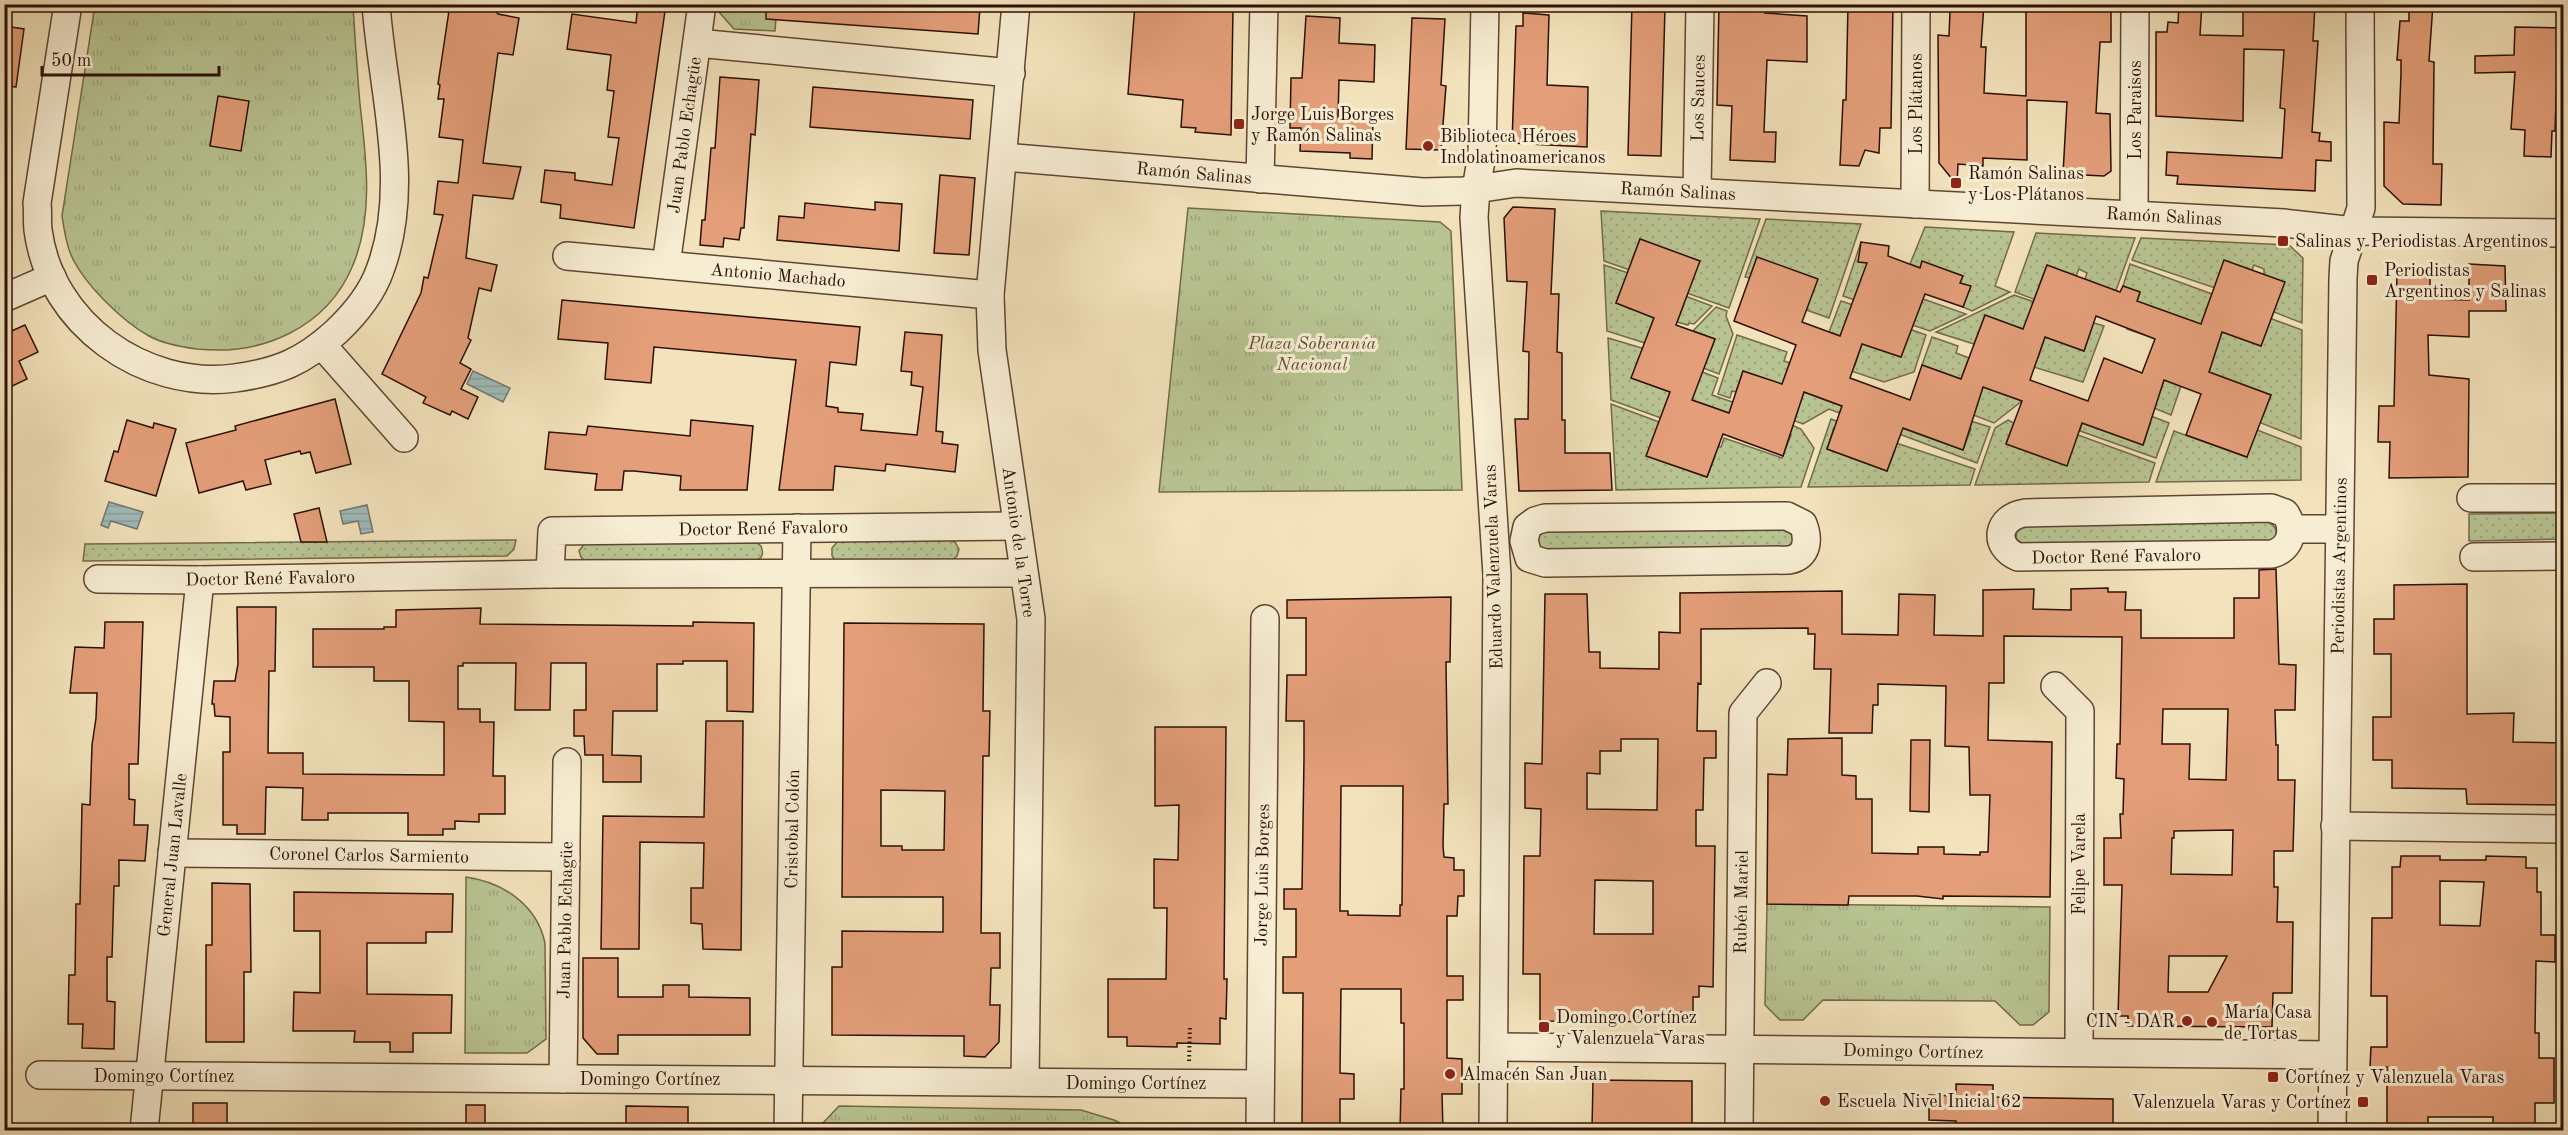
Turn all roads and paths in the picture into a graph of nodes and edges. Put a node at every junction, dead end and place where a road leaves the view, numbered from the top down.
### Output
1 (68, 4) edge
2 (376, 4) edge
3 (702, 4) edge
4 (1016, 4) edge
5 (1264, 4) edge
6 (1485, 4) edge
7 (1700, 4) edge
8 (1916, 4) edge
9 (2135, 4) edge
10 (2360, 4) edge
11 (697, 43) junction
12 (1011, 73) junction
13 (1004, 158) junction
14 (1260, 179) junction
15 (1476, 189) junction
16 (1697, 192) junction
17 (1915, 204) junction
18 (2134, 215) junction
19 (2354, 231) junction
20 (2564, 233) edge
21 (567, 256) dead end
22 (666, 265) junction
23 (52, 277) junction
24 (990, 295) junction
25 (4, 297) edge
26 (322, 345) junction
27 (405, 438) dead end
28 (2471, 498) dead end
29 (2564, 498) edge
30 (1016, 526) junction
31 (797, 528) junction
32 (2291, 529) junction
33 (2339, 529) junction
34 (1524, 541) junction
35 (1495, 542) junction
36 (2564, 556) edge
37 (2474, 557) dead end
38 (1024, 573) junction
39 (550, 574) junction
40 (795, 574) junction
41 (98, 579) dead end
42 (200, 580) junction
43 (1265, 618) dead end
44 (1767, 682) dead end
45 (2055, 686) dead end
46 (567, 762) dead end
47 (2335, 826) junction
48 (2564, 829) edge
49 (172, 853) junction
50 (566, 857) junction
51 (1190, 1026) dead end
52 (1494, 1047) junction
53 (1739, 1049) junction
54 (2079, 1052) junction
55 (2332, 1055) junction
56 (1189, 1062) dead end
57 (40, 1075) dead end
58 (150, 1076) junction
59 (563, 1079) junction
60 (789, 1080) junction
61 (1025, 1082) junction
62 (1260, 1083) junction
63 (144, 1131) edge
64 (788, 1131) edge
65 (1260, 1131) edge
66 (1493, 1131) edge
67 (1739, 1131) edge
68 (2332, 1131) edge

1 - 23 street
2 - 26 street
3 - 11 street, Juan Pablo Echagüe
4 - 12 street, Antonio de la Torre
5 - 14 street
6 - 15 street, Eduardo Valenzuela Varas
7 - 16 street, Los Sauces
8 - 17 street, Los Plátanos
9 - 18 street, Los Paraisos
10 - 19 street, Periodistas Argentinos
11 - 12 street
11 - 22 street, Juan Pablo Echagüe
12 - 13 street, Antonio de la Torre
13 - 14 street, Ramón Salinas
13 - 24 street, Antonio de la Torre
14 - 15 street, Ramón Salinas
15 - 16 street, Ramón Salinas
15 - 35 street, Eduardo Valenzuela Varas
16 - 17 street, Ramón Salinas
17 - 18 street, Ramón Salinas
18 - 19 street, Ramón Salinas
19 - 20 street, Ramón Salinas
19 - 33 street, Periodistas Argentinos
21 - 22 street, Antonio Machado
22 - 24 street, Antonio Machado
23 - 25 street
23 - 26 street
24 - 30 street, Antonio de la Torre
26 - 27 street
28 - 29 street
30 - 31 street, Doctor René Favaloro
30 - 38 street, Antonio de la Torre
31 - 39 street, Doctor René Favaloro
31 - 40 street, Cristobal Colón
32 - 32 street, Doctor René Favaloro
32 - 33 street
33 - 47 street, Periodistas Argentinos
34 - 34 street
34 - 35 street
35 - 52 street, Eduardo Valenzuela Varas
36 - 37 street
38 - 40 street, Doctor René Favaloro
38 - 61 street, Antonio de la Torre
39 - 40 street, Doctor René Favaloro
39 - 42 street, Doctor René Favaloro
40 - 60 street, Cristobal Colón
41 - 42 street, Doctor René Favaloro
42 - 49 street, General Juan Lavalle
43 - 62 street, Jorge Luis Borges
44 - 53 street, Rubén Mariel
45 - 54 street, Felipe Varela
46 - 50 street, Juan Pablo Echagüe
47 - 48 street
47 - 55 street, Periodistas Argentinos
49 - 50 street, Coronel Carlos Sarmiento
49 - 58 street, General Juan Lavalle
50 - 59 street, Juan Pablo Echagüe
51 - 56 path
52 - 53 street, Domingo Cortínez
52 - 66 street, Eduardo Valenzuela Varas
53 - 54 street, Domingo Cortínez
53 - 67 street, Rubén Mariel
54 - 55 street, Domingo Cortínez
55 - 68 street, Periodistas Argentinos
57 - 58 street, Domingo Cortínez
58 - 59 street, Domingo Cortínez
58 - 63 street, General Juan Lavalle
59 - 60 street, Domingo Cortínez
60 - 61 street, Domingo Cortínez
60 - 64 street, Cristobal Colón
61 - 62 street, Domingo Cortínez
62 - 65 street, Jorge Luis Borges

